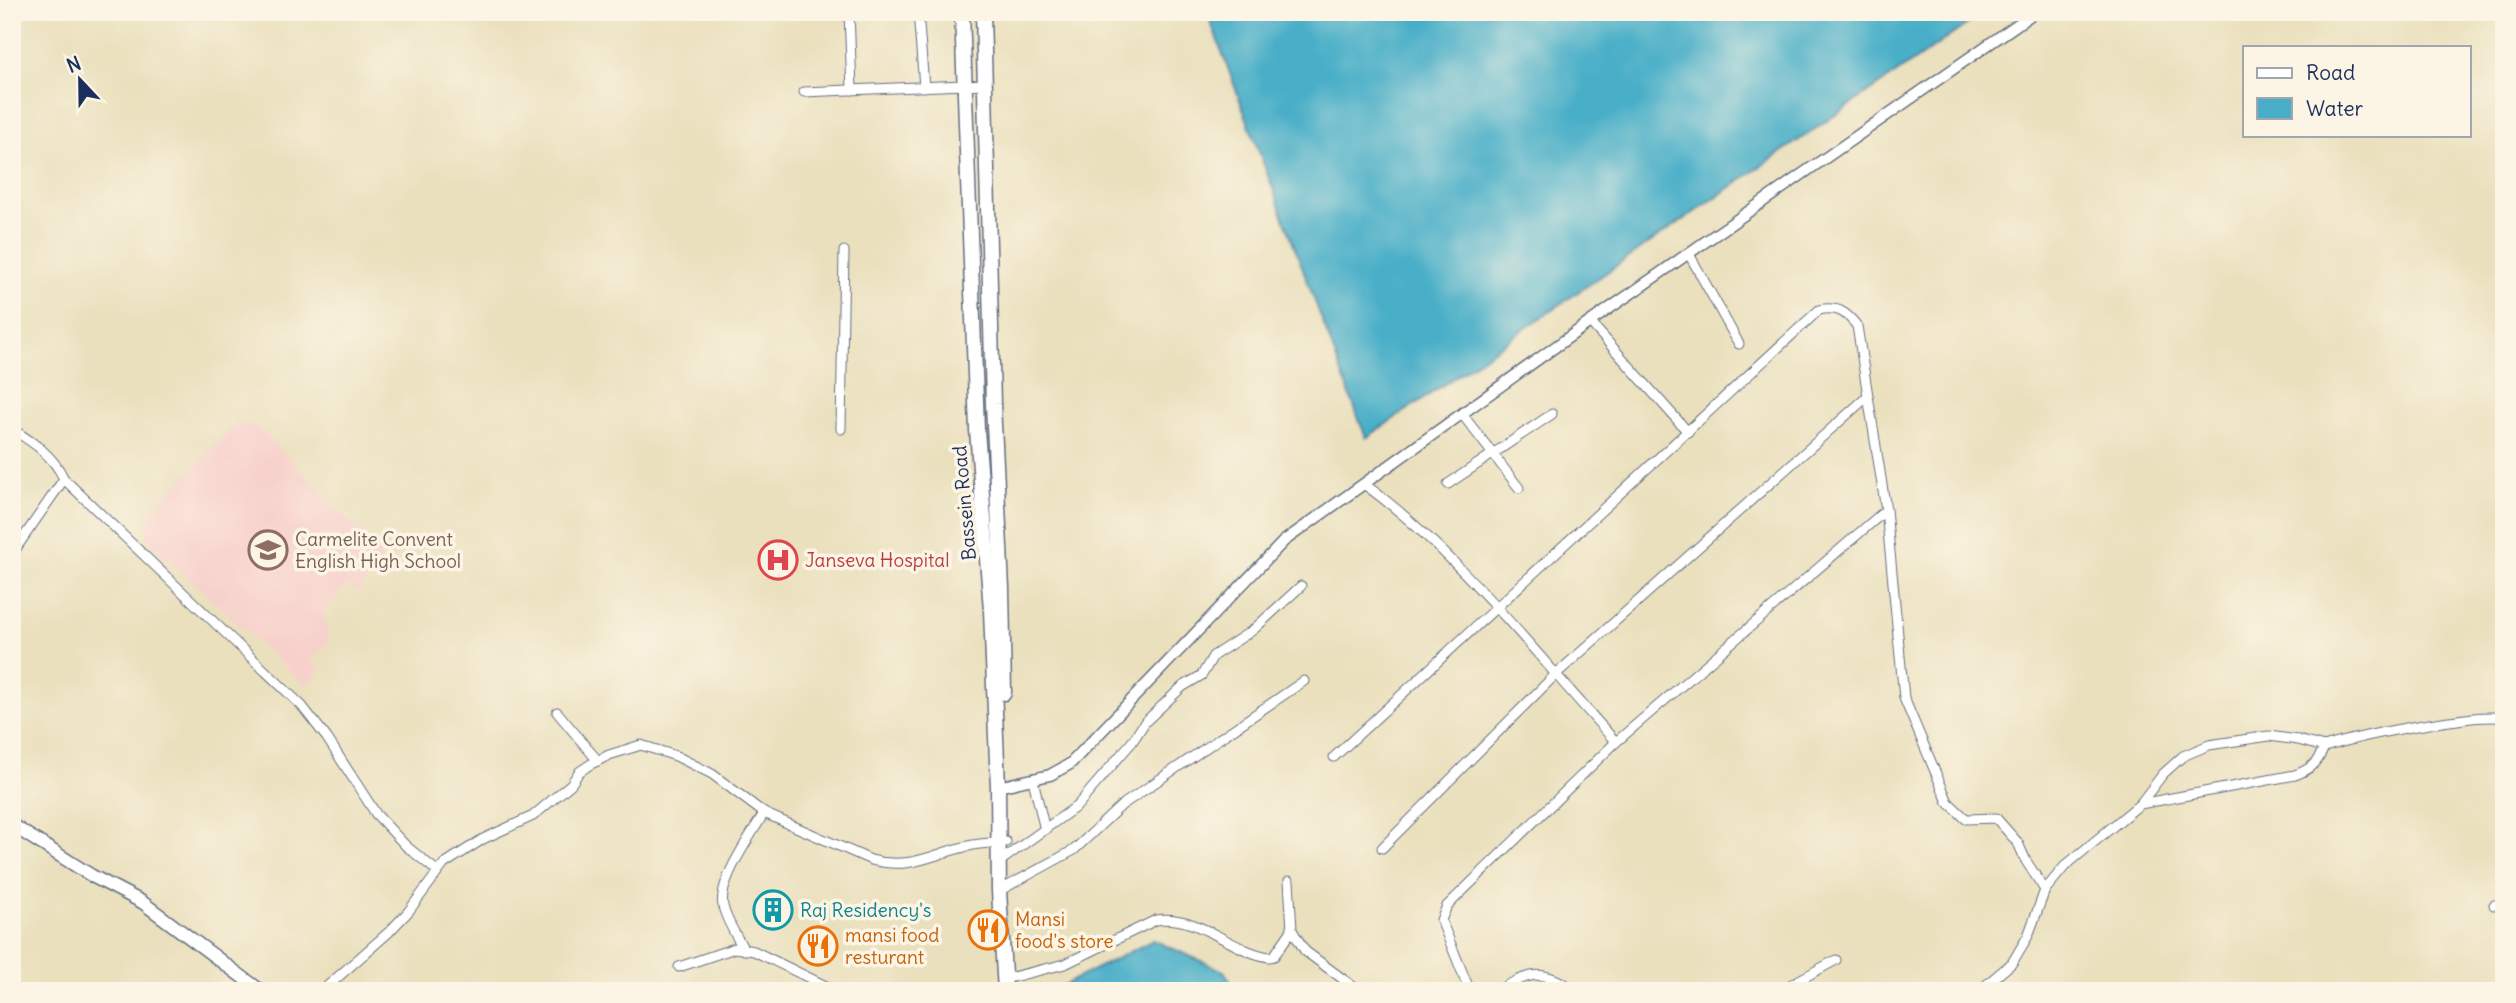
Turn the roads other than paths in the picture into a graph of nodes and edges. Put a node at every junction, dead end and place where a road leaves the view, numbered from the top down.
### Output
1 (849, 12) edge
2 (918, 12) edge
3 (962, 12) edge
4 (983, 12) edge
5 (2035, 12) edge
6 (986, 84) junction
7 (964, 86) junction
8 (924, 87) junction
9 (852, 90) junction
10 (804, 92) dead end
11 (844, 251) dead end
12 (1689, 254) junction
13 (990, 274) junction
14 (972, 276) junction
15 (1590, 322) junction
16 (1739, 344) dead end
17 (1868, 396) junction
18 (1462, 414) junction
19 (1552, 414) dead end
20 (12, 429) edge
21 (841, 429) dead end
22 (1688, 432) junction
23 (1493, 454) junction
24 (64, 479) junction
25 (1364, 484) junction
26 (1448, 484) dead end
27 (1519, 488) dead end
28 (1886, 510) junction
29 (12, 554) edge
30 (1301, 586) dead end
31 (1497, 609) junction
32 (1555, 676) junction
33 (1304, 681) dead end
34 (557, 712) dead end
35 (2504, 718) edge
36 (1616, 742) junction
37 (2324, 747) junction
38 (1334, 757) dead end
39 (598, 761) junction
40 (1033, 779) junction
41 (1002, 786) junction
42 (2140, 804) junction
43 (764, 813) junction
44 (12, 825) edge
45 (1045, 830) junction
46 (1382, 848) dead end
47 (1002, 851) junction
48 (438, 871) junction
49 (1289, 881) dead end
50 (1002, 889) junction
51 (2045, 890) junction
52 (1292, 930) junction
53 (744, 950) junction
54 (1836, 960) dead end
55 (679, 967) dead end
56 (1798, 981) junction
57 (1009, 984) edge
58 (261, 991) edge
59 (322, 991) edge
60 (836, 991) edge
61 (1359, 991) edge
62 (1466, 991) edge
63 (1496, 991) edge
64 (1576, 991) edge
65 (1779, 991) edge
66 (1802, 991) edge
67 (1979, 991) edge

1 - 9 street
2 - 8 street
3 - 7 main road, Bassein Road
4 - 6 main road, Bassein Road
5 - 12 street
6 - 7 street
6 - 13 main road, Bassein Road
7 - 8 street
7 - 14 main road, Bassein Road
8 - 9 street
9 - 10 street
11 - 21 street
12 - 15 street
12 - 16 street
13 - 14 main road
13 - 41 main road, Bassein Road
14 - 41 main road, Bassein Road
15 - 18 street
15 - 22 street
17 - 22 street
17 - 28 street
17 - 32 street
18 - 23 street
18 - 25 street
19 - 23 street
20 - 24 street
22 - 31 street
23 - 26 street
23 - 27 street
24 - 29 street
24 - 48 street
25 - 31 street
25 - 40 street
28 - 36 street
28 - 51 street
30 - 45 street
31 - 32 street
31 - 38 street
32 - 36 street
32 - 46 street
33 - 50 street
34 - 39 street
35 - 37 street
36 - 62 street
37 - 42 street
37 - 42 street
39 - 43 street
39 - 48 street
40 - 41 street
40 - 45 street
41 - 47 main road, Bassein Road
42 - 51 street
43 - 47 street
43 - 53 street
44 - 58 main road
45 - 47 street
47 - 50 main road, Bassein Road
48 - 59 street
49 - 52 street
50 - 57 main road, Bassein Road
51 - 67 street
52 - 57 street
52 - 61 street
53 - 55 street
53 - 60 street
54 - 56 street
56 - 65 street
56 - 66 street
63 - 64 street

